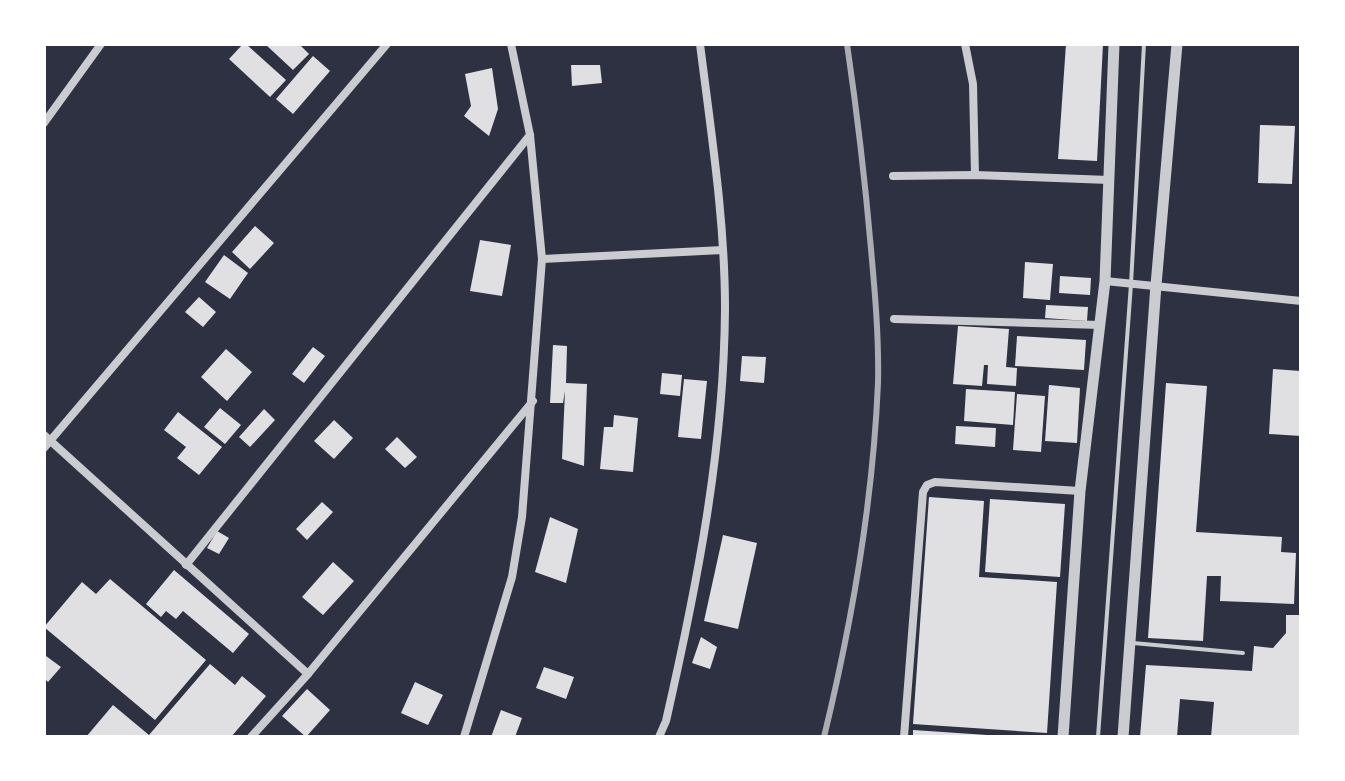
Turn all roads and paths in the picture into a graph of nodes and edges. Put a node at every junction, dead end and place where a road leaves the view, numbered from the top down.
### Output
1 (101, 44) edge
2 (387, 44) edge
3 (511, 44) edge
4 (700, 44) edge
5 (965, 44) edge
6 (1114, 44) edge
7 (1144, 44) edge
8 (1177, 44) edge
9 (44, 123) edge
10 (530, 135) junction
11 (975, 175) junction
12 (893, 176) dead end
13 (1109, 180) junction
14 (723, 250) junction
15 (542, 259) junction
16 (1105, 281) junction
17 (1131, 284) junction
18 (1156, 285) junction
19 (1301, 301) edge
20 (894, 319) dead end
21 (1100, 325) junction
22 (533, 401) junction
23 (46, 441) edge
24 (1080, 491) junction
25 (186, 565) junction
26 (1130, 643) junction
27 (1243, 653) dead end
28 (308, 674) junction
29 (251, 737) edge
30 (464, 737) edge
31 (659, 737) edge
32 (904, 737) edge
33 (1063, 737) edge
34 (1098, 737) edge
35 (1123, 737) edge

1 - 9 street
2 - 23 street
3 - 10 street
4 - 14 street
5 - 11 street
6 - 13 street
7 - 17 lane
8 - 18 street
10 - 15 street
10 - 25 street
11 - 12 street
11 - 13 street
13 - 16 street
14 - 15 street
14 - 31 street
15 - 22 street
16 - 17 street
16 - 21 street
17 - 18 street
17 - 34 lane
18 - 19 street
18 - 26 street
20 - 21 street
21 - 24 street
22 - 28 street
22 - 30 street
23 - 25 street
24 - 32 street
24 - 33 street
25 - 28 street
26 - 27 lane
26 - 35 street
28 - 29 street

